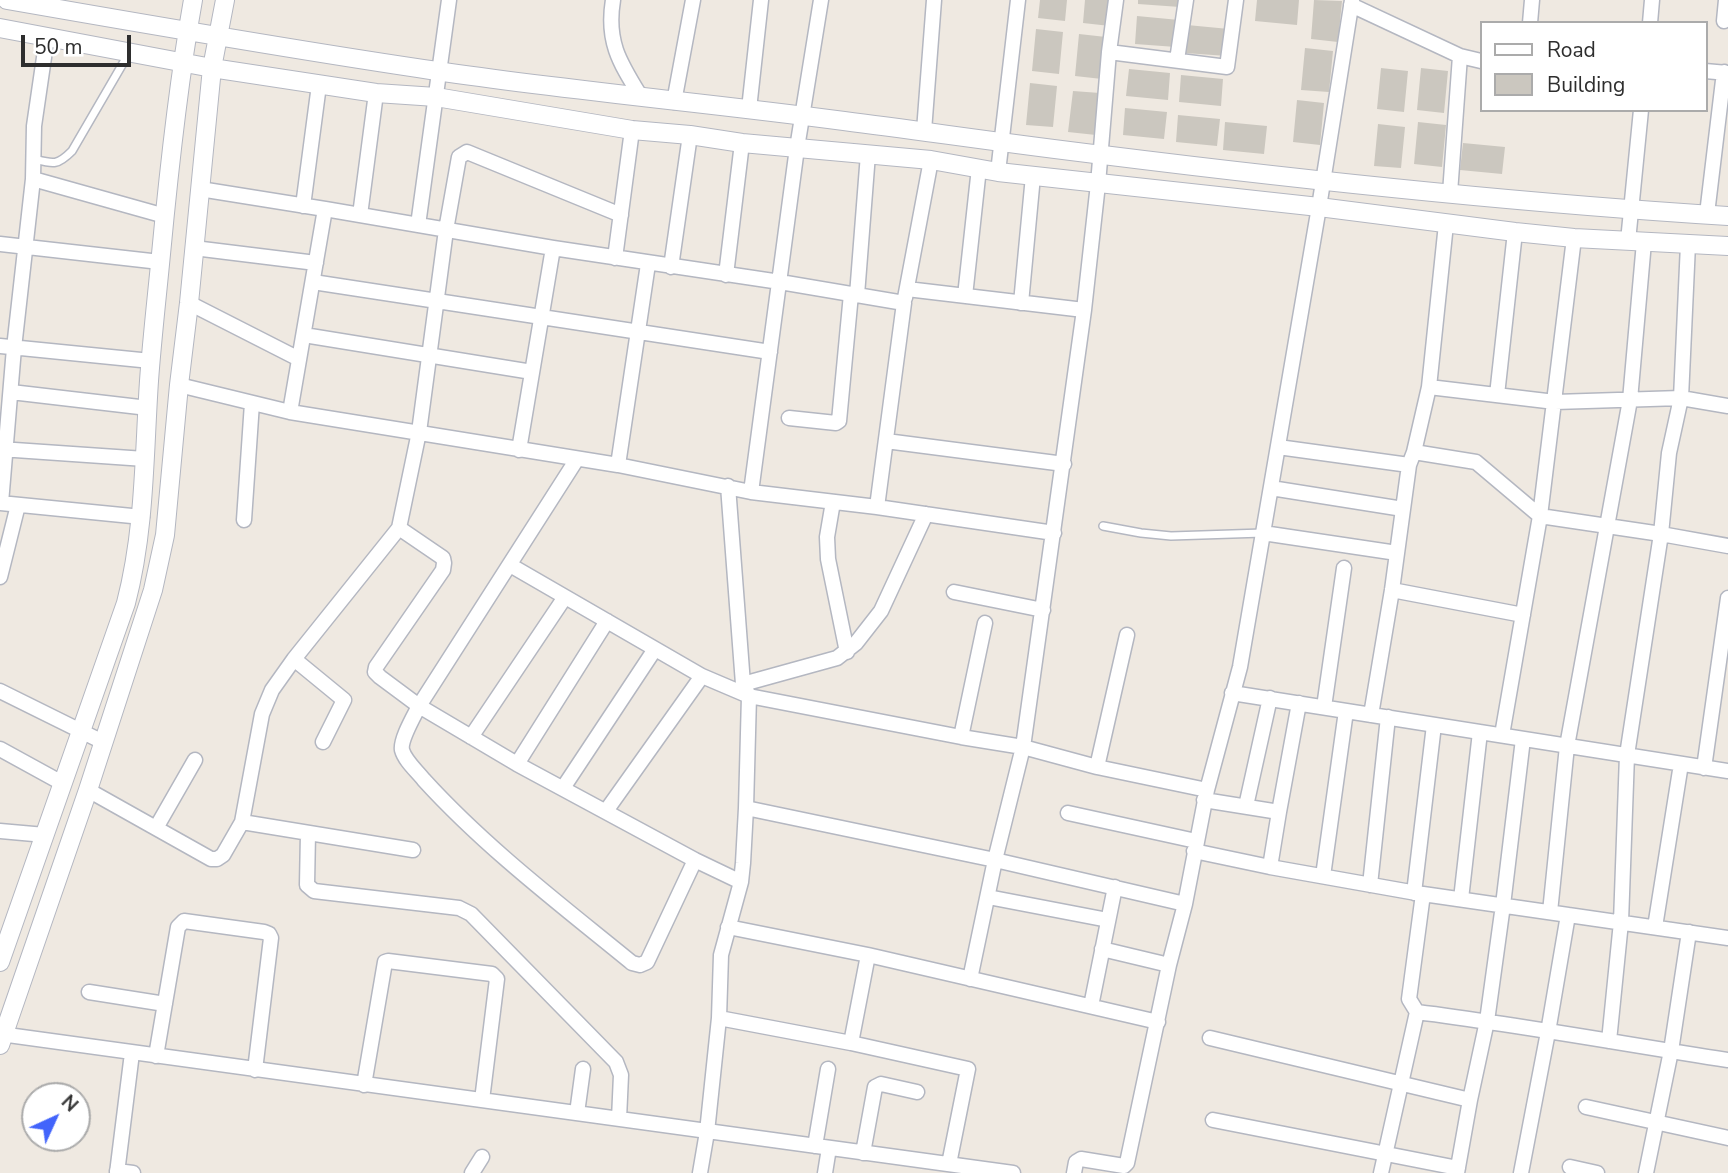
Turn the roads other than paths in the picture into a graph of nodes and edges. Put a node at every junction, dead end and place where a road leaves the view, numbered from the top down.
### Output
1 (7, 0) edge
2 (193, 0) edge
3 (225, 0) edge
4 (449, 0) edge
5 (613, 0) edge
6 (693, 0) edge
7 (761, 0) edge
8 (821, 0) edge
9 (934, 0) edge
10 (1018, 0) edge
11 (1116, 0) edge
12 (1186, 0) edge
13 (1236, 0) edge
14 (1532, 0) edge
15 (1652, 0) edge
16 (1726, 0) edge
17 (36, 3) edge
18 (1352, 3) edge
19 (1530, 21) edge
20 (1650, 21) edge
21 (1724, 21) dead end
22 (0, 28) edge
23 (187, 32) junction
24 (218, 36) junction
25 (47, 37) junction
26 (130, 52) junction
27 (1109, 52) junction
28 (1460, 56) junction
29 (362, 59) junction
30 (1177, 60) junction
31 (182, 61) junction
32 (1480, 61) edge
33 (212, 68) junction
34 (1707, 71) edge
35 (439, 72) junction
36 (1726, 72) edge
37 (319, 85) junction
38 (367, 92) junction
39 (436, 97) junction
40 (641, 97) junction
41 (674, 102) junction
42 (749, 109) junction
43 (1641, 112) edge
44 (802, 115) junction
45 (632, 130) junction
46 (924, 131) junction
47 (690, 135) junction
48 (1000, 141) junction
49 (742, 143) junction
50 (797, 148) junction
51 (868, 154) junction
52 (1101, 155) junction
53 (33, 159) junction
54 (931, 160) junction
55 (979, 168) junction
56 (998, 172) junction
57 (1033, 176) junction
58 (33, 179) junction
59 (1324, 181) junction
60 (1098, 184) junction
61 (200, 188) junction
62 (1450, 193) junction
63 (303, 206) junction
64 (1319, 207) junction
65 (325, 209) junction
66 (1631, 210) junction
67 (360, 215) junction
68 (621, 215) junction
69 (1707, 215) junction
70 (165, 216) junction
71 (1728, 216) edge
72 (1446, 224) junction
73 (418, 225) junction
74 (446, 230) junction
75 (1515, 232) junction
76 (1574, 238) junction
77 (1636, 241) junction
78 (0, 244) edge
79 (1688, 244) junction
80 (1728, 246) edge
81 (25, 247) junction
82 (194, 248) junction
83 (553, 248) junction
84 (615, 258) junction
85 (160, 262) junction
86 (316, 263) junction
87 (648, 264) junction
88 (671, 267) junction
89 (726, 275) junction
90 (313, 282) junction
91 (779, 282) junction
92 (854, 295) junction
93 (905, 296) junction
94 (965, 296) junction
95 (436, 301) junction
96 (189, 303) junction
97 (1021, 303) junction
98 (1084, 310) junction
99 (541, 316) junction
100 (638, 333) junction
101 (304, 335) junction
102 (7, 347) edge
103 (770, 352) junction
104 (429, 355) junction
105 (299, 359) junction
106 (151, 361) junction
107 (532, 372) junction
108 (179, 385) junction
109 (1429, 387) junction
110 (11, 392) junction
111 (1497, 395) junction
112 (1681, 398) junction
113 (1630, 400) junction
114 (1555, 402) junction
115 (251, 403) junction
116 (1728, 406) edge
117 (148, 408) junction
118 (290, 412) junction
119 (789, 418) dead end
120 (419, 432) junction
121 (886, 441) junction
122 (1278, 447) junction
123 (3, 449) edge
124 (519, 450) junction
125 (577, 458) junction
126 (1412, 458) junction
127 (145, 459) junction
128 (1064, 464) junction
129 (618, 465) junction
130 (727, 486) junction
131 (1271, 488) junction
132 (751, 492) junction
133 (833, 502) junction
134 (1, 503) edge
135 (18, 505) junction
136 (877, 507) junction
137 (1403, 509) junction
138 (926, 514) junction
139 (1540, 516) junction
140 (142, 517) junction
141 (244, 520) dead end
142 (1103, 526) dead end
143 (1606, 526) junction
144 (399, 528) junction
145 (1054, 533) junction
146 (1263, 533) junction
147 (1661, 534) junction
148 (1728, 546) edge
149 (1397, 553) junction
150 (510, 565) junction
151 (1344, 568) dead end
152 (0, 577) edge
153 (1392, 590) junction
154 (954, 592) dead end
155 (565, 597) junction
156 (1728, 598) edge
157 (1043, 610) junction
158 (1523, 615) junction
159 (607, 621) junction
160 (985, 623) dead end
161 (1127, 635) dead end
162 (655, 649) junction
163 (847, 652) junction
164 (294, 659) junction
165 (702, 676) junction
166 (746, 690) junction
167 (0, 691) edge
168 (1232, 693) junction
169 (1270, 698) junction
170 (1299, 703) junction
171 (418, 706) junction
172 (1324, 707) junction
173 (1346, 710) junction
174 (1371, 715) junction
175 (1388, 717) junction
176 (1434, 725) junction
177 (80, 731) junction
178 (1480, 732) junction
179 (1502, 736) junction
180 (471, 737) junction
181 (961, 737) junction
182 (1523, 739) junction
183 (103, 742) junction
184 (323, 742) dead end
185 (1567, 746) junction
186 (1023, 747) junction
187 (0, 749) edge
188 (1628, 755) junction
189 (195, 760) dead end
190 (517, 764) junction
191 (1681, 764) junction
192 (1097, 767) junction
193 (1704, 768) junction
194 (1728, 771) edge
195 (62, 783) junction
196 (563, 788) junction
197 (88, 790) junction
198 (1205, 795) junction
199 (1246, 806) junction
200 (746, 808) junction
201 (606, 811) junction
202 (1279, 811) junction
203 (1069, 813) dead end
204 (242, 822) junction
205 (156, 828) junction
206 (0, 831) edge
207 (308, 833) junction
208 (45, 835) junction
209 (1195, 846) junction
210 (413, 850) dead end
211 (695, 860) junction
212 (995, 860) junction
213 (1270, 867) junction
214 (1323, 876) junction
215 (741, 882) junction
216 (1370, 885) junction
217 (1115, 887) junction
218 (1419, 893) junction
219 (988, 897) junction
220 (1461, 899) junction
221 (1185, 904) junction
222 (1503, 905) junction
223 (1550, 912) junction
224 (1567, 915) junction
225 (1108, 920) junction
226 (1620, 922) junction
227 (729, 927) junction
228 (1656, 927) junction
229 (1689, 932) junction
230 (6, 933) edge
231 (1728, 938) edge
232 (1102, 949) junction
233 (868, 955) junction
234 (0, 962) edge
235 (1169, 965) junction
236 (970, 979) junction
237 (89, 992) dead end
238 (164, 1004) junction
239 (1091, 1006) junction
240 (1417, 1012) junction
241 (719, 1018) junction
242 (1487, 1021) junction
243 (1158, 1022) junction
244 (1548, 1032) junction
245 (1, 1038) edge
246 (1210, 1038) dead end
247 (1609, 1041) junction
248 (851, 1043) junction
249 (1671, 1051) junction
250 (132, 1053) junction
251 (156, 1056) junction
252 (1728, 1060) edge
253 (583, 1069) dead end
254 (828, 1069) dead end
255 (255, 1070) junction
256 (1401, 1084) junction
257 (364, 1085) junction
258 (917, 1093) dead end
259 (482, 1100) junction
260 (1470, 1100) junction
261 (1586, 1107) dead end
262 (577, 1113) junction
263 (619, 1119) junction
264 (1213, 1121) dead end
265 (1658, 1122) junction
266 (707, 1132) junction
267 (1728, 1138) edge
268 (822, 1147) junction
269 (863, 1153) junction
270 (1384, 1154) junction
271 (482, 1157) dead end
272 (943, 1167) edge
273 (1570, 1167) dead end
274 (1457, 1170) edge
275 (117, 1172) edge
276 (133, 1173) edge
277 (472, 1173) edge
278 (700, 1173) edge
279 (825, 1173) edge
280 (1013, 1173) edge
281 (1074, 1173) edge
282 (1381, 1173) edge
283 (1521, 1173) edge
284 (1597, 1173) edge
285 (1646, 1173) edge

1 - 17 street
2 - 23 street
3 - 24 street
4 - 35 street
5 - 40 street
6 - 41 street
7 - 42 street
8 - 44 street
9 - 46 street
10 - 48 street
11 - 27 street
12 - 30 street
13 - 30 street
14 - 19 street
15 - 20 street
16 - 21 street
17 - 23 street
18 - 28 street
18 - 59 street
22 - 25 street
23 - 24 street
23 - 31 street
24 - 29 street
24 - 33 street
25 - 26 street
25 - 53 street
26 - 31 street
26 - 53 lane
27 - 30 street
27 - 52 street
28 - 32 street
28 - 62 street
29 - 35 street
29 - 38 street
31 - 33 street
31 - 70 street
33 - 37 street
33 - 61 street
34 - 36 street
35 - 39 street
35 - 40 street
36 - 69 street
37 - 38 street
37 - 63 street
38 - 39 street
38 - 67 street
39 - 45 street
39 - 73 street
40 - 41 street
41 - 42 street
42 - 44 street
43 - 66 street
44 - 46 street
44 - 50 street
45 - 47 street
45 - 68 street
46 - 48 street
47 - 49 street
47 - 88 street
48 - 52 street
48 - 56 street
49 - 50 street
49 - 89 street
50 - 51 street
50 - 91 street
51 - 54 street
51 - 92 street
52 - 59 street
52 - 60 street
53 - 58 street
54 - 55 street
54 - 93 street
55 - 56 street
55 - 94 street
56 - 57 street
57 - 60 street
57 - 97 street
58 - 70 street
58 - 81 street
59 - 62 street
59 - 64 street
60 - 64 street
60 - 98 street
61 - 63 street
61 - 82 street
62 - 66 street
63 - 65 street
64 - 72 street
64 - 122 street
65 - 67 street
65 - 86 street
66 - 69 street
66 - 77 street
67 - 73 street
68 - 74 street
68 - 84 street
69 - 71 street
70 - 85 street
72 - 75 street
72 - 109 street
73 - 74 street
74 - 83 street
74 - 95 street
75 - 76 street
75 - 111 street
76 - 77 street
76 - 114 street
77 - 79 street
77 - 113 street
78 - 81 street
79 - 80 street
79 - 112 street
81 - 85 street
81 - 102 street
82 - 86 street
82 - 96 street
83 - 84 street
83 - 99 street
84 - 87 street
85 - 106 street
86 - 90 street
87 - 88 street
87 - 100 street
88 - 89 street
89 - 91 street
90 - 95 street
90 - 101 street
91 - 92 street
91 - 103 street
92 - 93 street
92 - 119 street
93 - 94 street
93 - 121 street
94 - 97 street
95 - 99 street
95 - 104 street
96 - 105 street
96 - 108 street
97 - 98 street
98 - 128 street
99 - 100 street
99 - 107 street
100 - 103 street
100 - 129 street
101 - 104 street
101 - 105 street
102 - 106 street
102 - 110 street
103 - 132 street
104 - 107 street
104 - 120 street
105 - 118 street
106 - 117 street
107 - 124 street
108 - 115 street
108 - 183 street
109 - 111 street
109 - 126 street
110 - 117 street
110 - 123 street
111 - 114 street
112 - 113 street
112 - 116 street
112 - 147 street
113 - 114 street
113 - 143 street
114 - 139 street
115 - 118 street
115 - 141 street
117 - 127 street
118 - 120 street
120 - 124 street
120 - 144 street
121 - 128 street
121 - 136 street
122 - 126 street
122 - 131 street
123 - 127 street
123 - 134 street
124 - 125 street
125 - 129 street
125 - 150 street
126 - 137 street
126 - 139 street
127 - 140 street
128 - 145 street
129 - 130 street
130 - 132 street
130 - 166 street
131 - 137 street
131 - 146 street
132 - 133 street
133 - 136 street
133 - 163 street
134 - 135 street
135 - 140 street
135 - 152 street
136 - 138 street
137 - 149 street
138 - 145 street
138 - 163 street
139 - 143 street
139 - 158 street
140 - 177 street
142 - 146 lane
143 - 147 street
143 - 185 street
144 - 164 street
144 - 171 street
145 - 157 street
146 - 149 street
146 - 168 street
147 - 148 street
147 - 188 street
149 - 153 street
150 - 155 street
150 - 171 street
151 - 172 street
153 - 158 street
153 - 174 street
154 - 157 street
155 - 159 street
155 - 180 street
156 - 193 street
157 - 186 street
158 - 179 street
159 - 162 street
159 - 190 street
160 - 181 street
161 - 192 street
162 - 165 street
162 - 196 street
163 - 166 street
164 - 184 street
164 - 204 street
165 - 166 street
165 - 201 street
166 - 181 street
166 - 200 street
167 - 177 street
168 - 169 street
168 - 198 street
169 - 170 street
169 - 199 street
170 - 172 street
170 - 202 street
171 - 180 street
171 - 211 street
172 - 173 street
173 - 174 street
173 - 214 street
174 - 175 street
175 - 176 street
175 - 216 street
176 - 178 street
176 - 218 street
177 - 183 street
177 - 195 street
178 - 179 street
178 - 220 street
179 - 182 street
180 - 190 street
181 - 186 street
182 - 185 street
182 - 222 street
183 - 197 street
185 - 188 street
185 - 223 street
186 - 192 street
186 - 212 street
187 - 195 street
188 - 191 street
188 - 226 street
189 - 205 street
190 - 196 street
191 - 193 street
191 - 228 street
192 - 198 street
193 - 194 street
195 - 208 street
196 - 201 street
197 - 205 street
197 - 245 street
198 - 199 street
198 - 209 street
199 - 202 street
200 - 212 street
200 - 215 street
201 - 211 street
202 - 213 street
203 - 209 street
204 - 205 street
204 - 207 street
206 - 208 street
207 - 210 street
207 - 263 street
208 - 230 street
209 - 213 street
209 - 221 street
211 - 215 street
212 - 217 street
212 - 219 street
213 - 214 street
214 - 216 street
215 - 227 street
216 - 218 street
217 - 221 street
217 - 225 street
218 - 220 street
218 - 240 street
219 - 225 street
219 - 236 street
220 - 222 street
221 - 235 street
222 - 223 street
222 - 242 street
223 - 224 street
224 - 226 street
224 - 244 street
225 - 232 street
226 - 228 street
226 - 247 street
227 - 233 street
227 - 241 street
228 - 229 street
229 - 231 street
229 - 249 street
230 - 234 street
232 - 235 street
232 - 239 street
233 - 236 street
233 - 248 street
235 - 243 street
236 - 239 street
237 - 238 street
238 - 251 street
238 - 255 street
239 - 243 street
240 - 242 street
240 - 256 street
241 - 248 street
241 - 266 street
242 - 244 street
242 - 260 street
243 - 281 street
244 - 247 street
244 - 283 street
245 - 250 street
246 - 256 street
247 - 249 street
248 - 272 street
249 - 252 street
249 - 265 street
250 - 251 street
250 - 275 street
251 - 255 street
253 - 262 street
254 - 268 street
255 - 257 street
256 - 260 street
256 - 270 street
257 - 259 street
257 - 259 street
258 - 269 street
259 - 262 street
260 - 274 street
261 - 265 street
262 - 263 street
263 - 266 street
264 - 270 street
265 - 267 street
265 - 285 street
266 - 268 street
266 - 278 street
268 - 269 street
268 - 279 street
269 - 272 street
270 - 274 street
270 - 282 street
271 - 277 street
272 - 280 street
273 - 284 street
275 - 276 street

